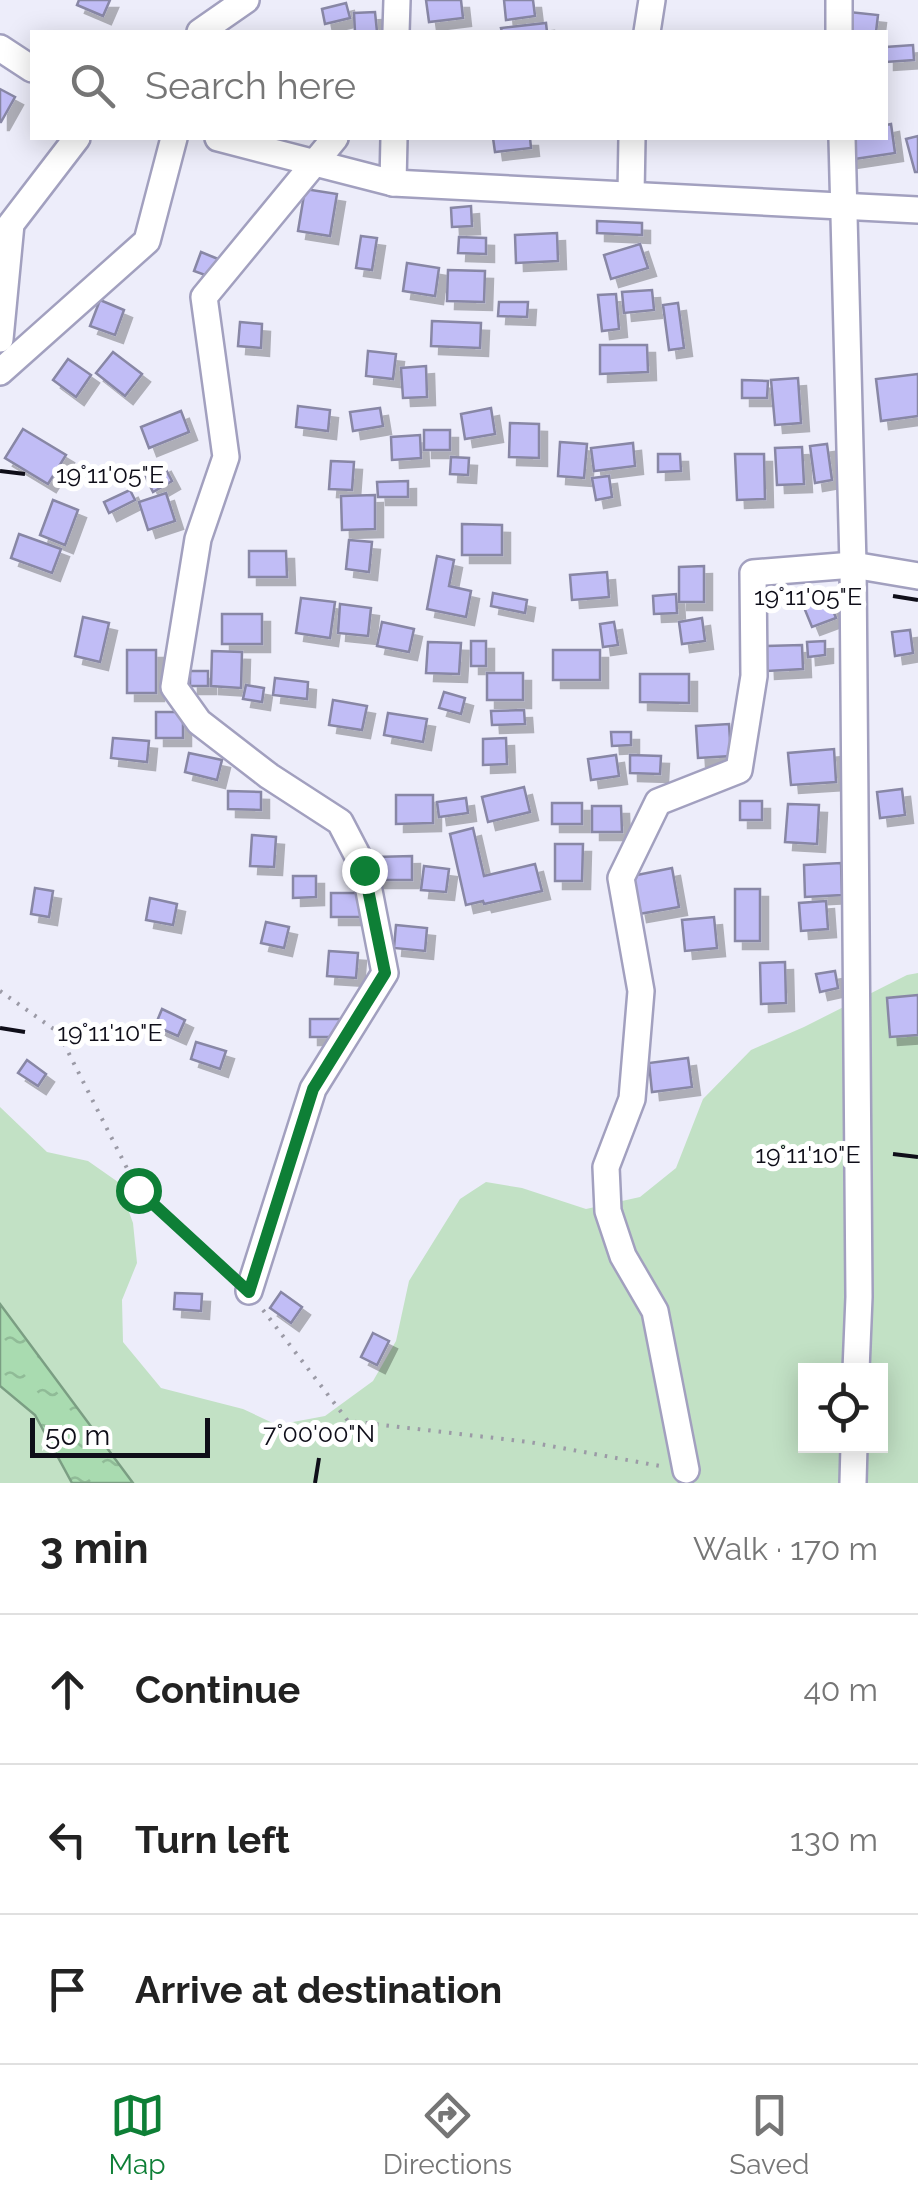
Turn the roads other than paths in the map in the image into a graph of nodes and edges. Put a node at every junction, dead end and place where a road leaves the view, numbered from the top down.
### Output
1 (246, 0) edge
2 (396, 0) edge
3 (652, 0) edge
4 (838, 0) edge
5 (203, 30) edge
6 (396, 30) edge
7 (647, 30) edge
8 (840, 30) edge
9 (0, 48) edge
10 (30, 68) edge
11 (75, 140) edge
12 (173, 140) edge
13 (226, 140) edge
14 (334, 140) edge
15 (394, 140) edge
16 (632, 140) edge
17 (842, 140) edge
18 (317, 163) junction
19 (394, 183) junction
20 (631, 194) junction
21 (844, 204) junction
22 (918, 210) edge
23 (0, 339) edge
24 (0, 372) edge
25 (854, 565) junction
26 (918, 576) edge
27 (249, 1292) road end
28 (856, 1363) edge
29 (854, 1453) edge
30 (686, 1470) road end
31 (852, 1483) edge

1 - 5 street
2 - 6 street
3 - 7 street
4 - 8 street
9 - 10 street
11 - 23 street
12 - 24 street
13 - 18 street
14 - 18 street
15 - 19 street
16 - 20 street
17 - 21 street
18 - 19 street
18 - 27 street
19 - 20 street
20 - 21 street
21 - 22 street
21 - 25 street
25 - 26 street
25 - 28 street
25 - 30 street
29 - 31 street

